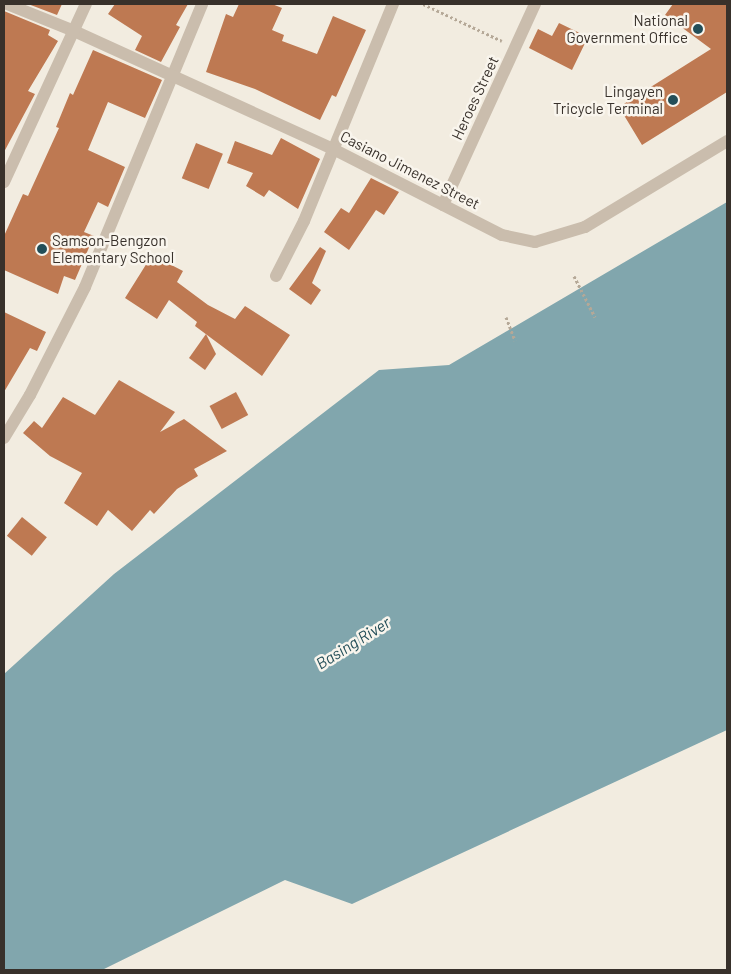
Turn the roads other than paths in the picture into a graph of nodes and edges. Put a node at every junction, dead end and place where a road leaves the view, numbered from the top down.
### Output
1 (6, 4) edge
2 (86, 4) edge
3 (202, 4) edge
4 (393, 4) edge
5 (535, 4) edge
6 (74, 32) junction
7 (173, 76) junction
8 (727, 141) edge
9 (335, 150) junction
10 (4, 182) edge
11 (443, 205) junction
12 (276, 276) dead end
13 (4, 438) edge

1 - 6 street, Casiano Jimenez Street
2 - 6 street
3 - 7 street
4 - 9 street
5 - 11 street, Heroes Street
6 - 7 street, Casiano Jimenez Street
6 - 10 street
7 - 9 street, Casiano Jimenez Street
7 - 13 street
8 - 11 street, Casiano Jimenez Street
9 - 11 street, Casiano Jimenez Street
9 - 12 street

